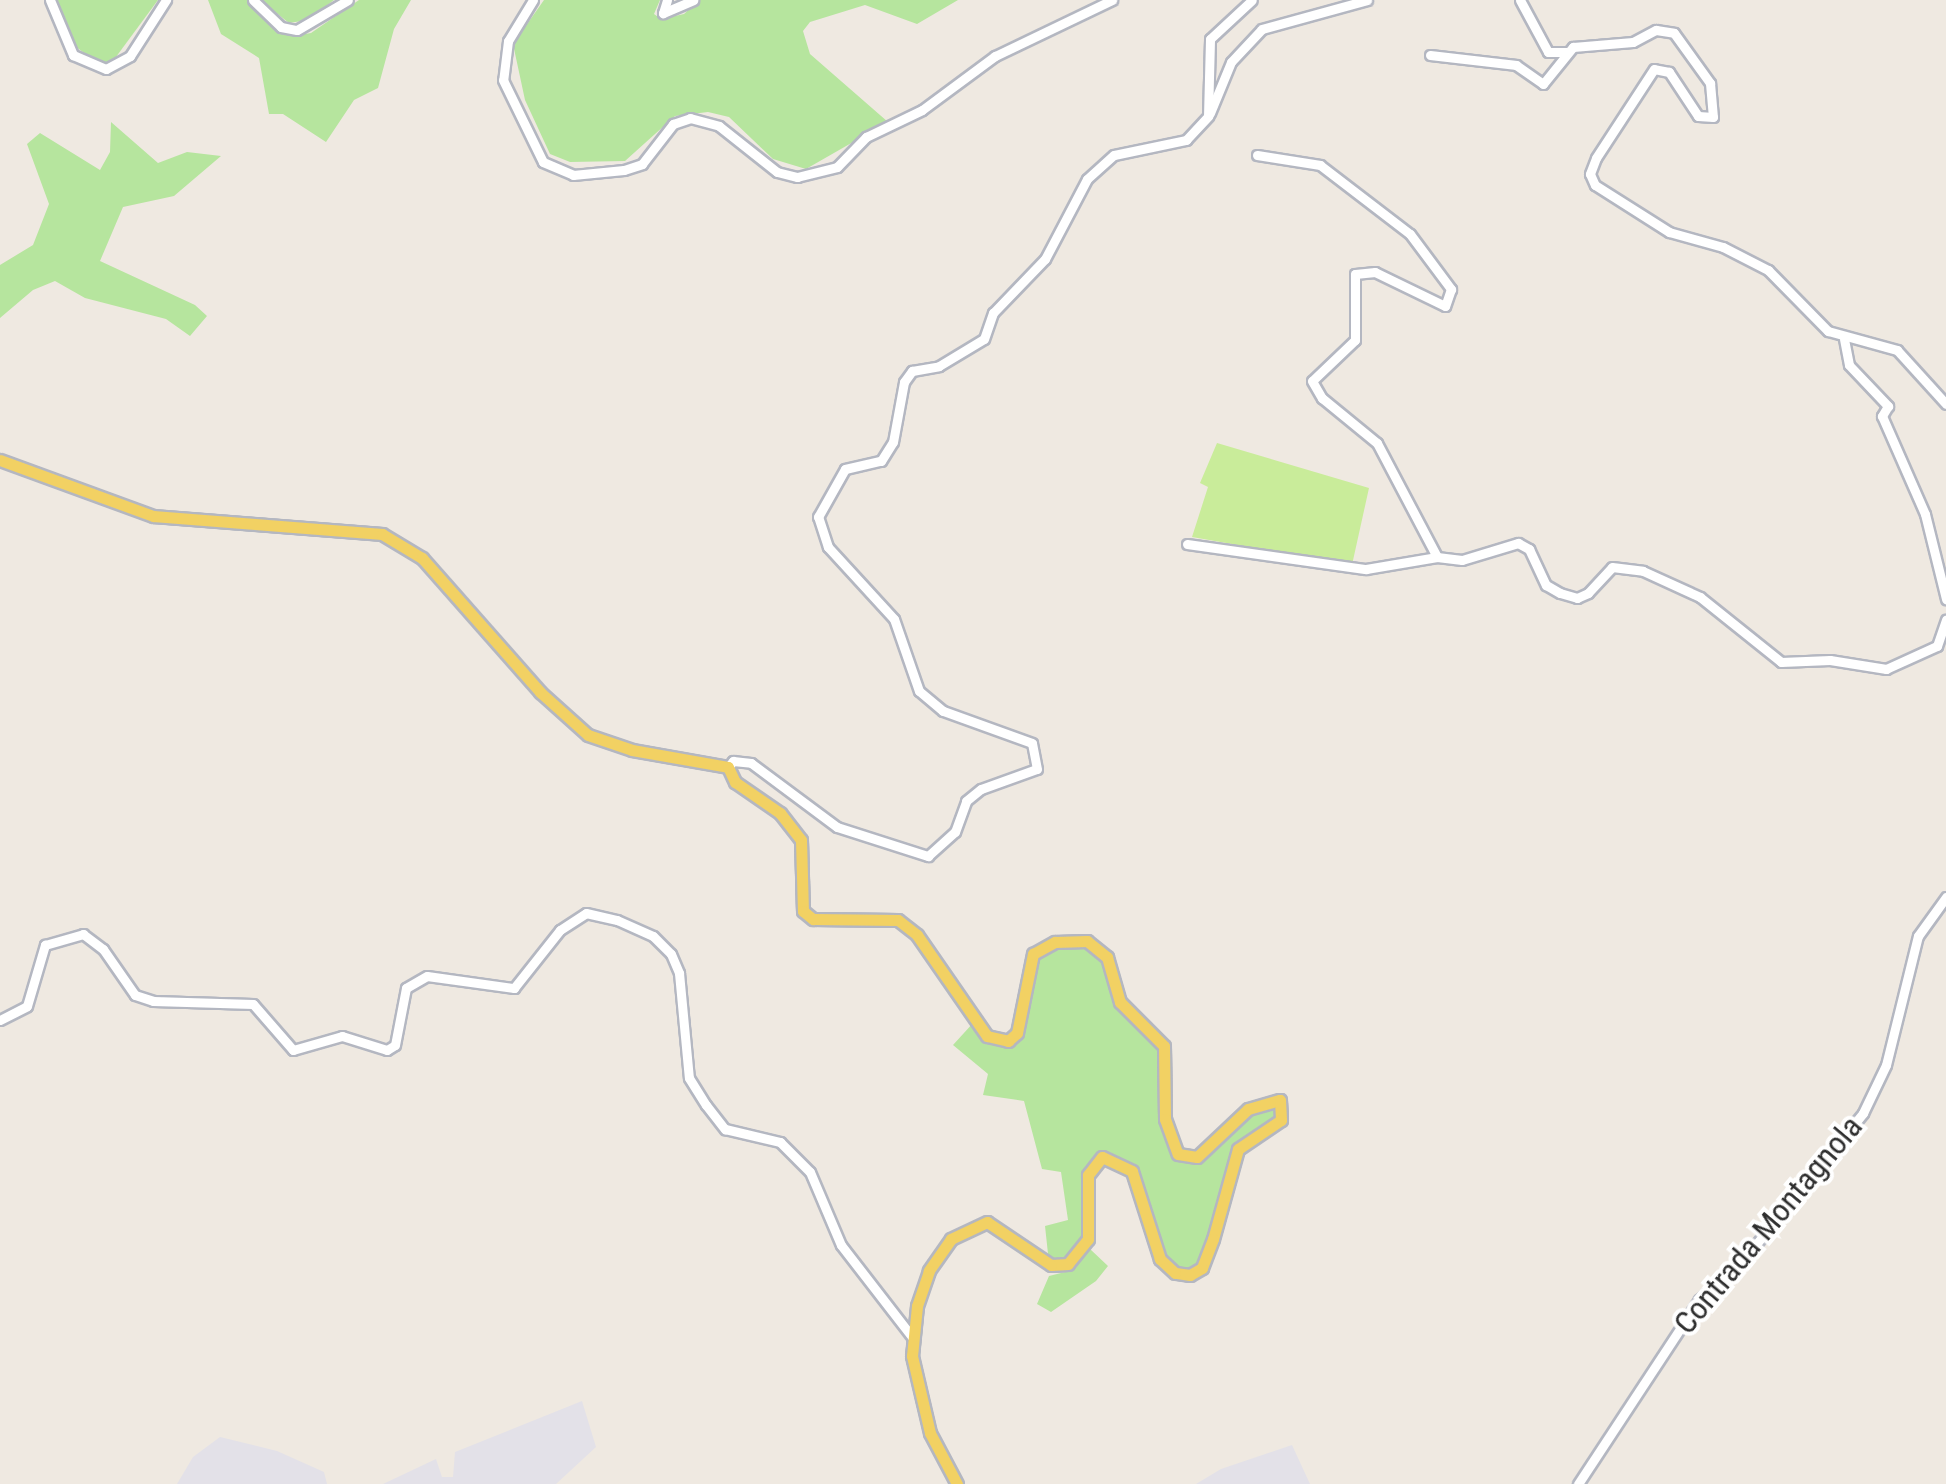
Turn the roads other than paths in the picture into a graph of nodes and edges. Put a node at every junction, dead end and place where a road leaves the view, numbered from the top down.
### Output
1 (50, 0) edge
2 (166, 0) edge
3 (253, 0) edge
4 (348, 0) edge
5 (534, 0) edge
6 (668, 0) edge
7 (693, 0) edge
8 (1112, 0) edge
9 (1252, 0) edge
10 (1368, 0) edge
11 (1520, 0) edge
12 (1567, 52) junction
13 (1430, 55) dead end
14 (1208, 116) junction
15 (1257, 156) dead end
16 (1844, 340) junction
17 (1946, 404) edge
18 (0, 460) edge
19 (1187, 544) dead end
20 (1437, 556) junction
21 (1946, 599) edge
22 (1946, 620) edge
23 (728, 767) junction
24 (1946, 897) edge
25 (0, 1020) edge
26 (912, 1337) junction
27 (957, 1484) edge
28 (1578, 1484) edge

1 - 2 street
3 - 4 street
5 - 8 street
6 - 7 street
9 - 14 street
10 - 14 street
11 - 12 street
12 - 13 street
12 - 16 street
14 - 23 street
15 - 20 street
16 - 17 street
16 - 21 street
18 - 23 main road
19 - 20 street
20 - 22 street
23 - 26 main road
24 - 28 street, Contrada Montagnola
25 - 26 street
26 - 27 main road

